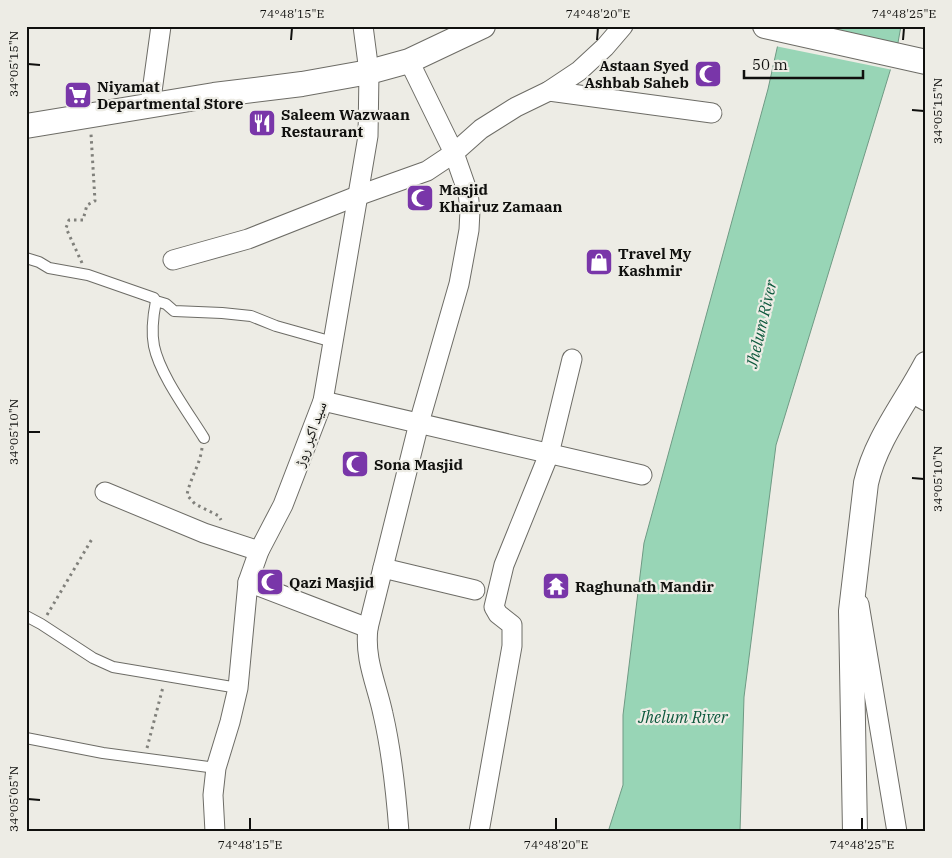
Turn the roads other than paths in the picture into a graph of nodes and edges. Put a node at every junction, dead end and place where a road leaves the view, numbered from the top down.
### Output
1 (161, 26) edge
2 (363, 26) edge
3 (623, 26) edge
4 (765, 26) edge
5 (477, 28) edge
6 (409, 61) junction
7 (926, 62) edge
8 (369, 72) junction
9 (550, 90) junction
10 (150, 106) junction
11 (712, 113) dead end
12 (26, 126) edge
13 (454, 153) junction
14 (357, 196) junction
15 (26, 258) edge
16 (173, 260) dead end
17 (156, 300) junction
18 (333, 342) junction
19 (572, 359) dead end
20 (926, 364) edge
21 (918, 396) edge
22 (323, 401) junction
23 (419, 423) junction
24 (204, 438) road end
25 (549, 454) junction
26 (642, 475) dead end
27 (105, 492) dead end
28 (259, 551) junction
29 (384, 568) junction
30 (855, 578) junction
31 (248, 582) junction
32 (475, 590) dead end
33 (26, 616) edge
34 (368, 628) junction
35 (238, 688) junction
36 (26, 738) edge
37 (216, 768) junction
38 (215, 832) edge
39 (399, 832) edge
40 (479, 832) edge
41 (855, 832) edge
42 (897, 832) edge

1 - 10 street
2 - 8 street, سید اکبر روڑ
3 - 9 street
4 - 7 street
5 - 6 street
6 - 8 street
6 - 13 street
8 - 10 street
8 - 14 street, سید اکبر روڑ
9 - 11 street
9 - 13 street
10 - 12 street
13 - 14 street
13 - 23 street
14 - 16 street
14 - 18 street, سید اکبر روڑ
15 - 17 lane
17 - 18 lane
17 - 24 lane
18 - 22 street, سید اکبر روڑ
19 - 25 street
20 - 21 street
21 - 30 street
22 - 23 street
22 - 28 street, سید اکبر روڑ
23 - 25 street
23 - 29 street
25 - 26 street
25 - 40 street
27 - 28 street
28 - 31 street, سید اکبر روڑ
29 - 32 street
29 - 34 street
30 - 41 street
30 - 42 street
31 - 34 street
31 - 35 street, سید اکبر روڑ
33 - 35 lane
34 - 39 street
35 - 37 street, سید اکبر روڑ
36 - 37 lane
37 - 38 street, سید اکبر روڑ

